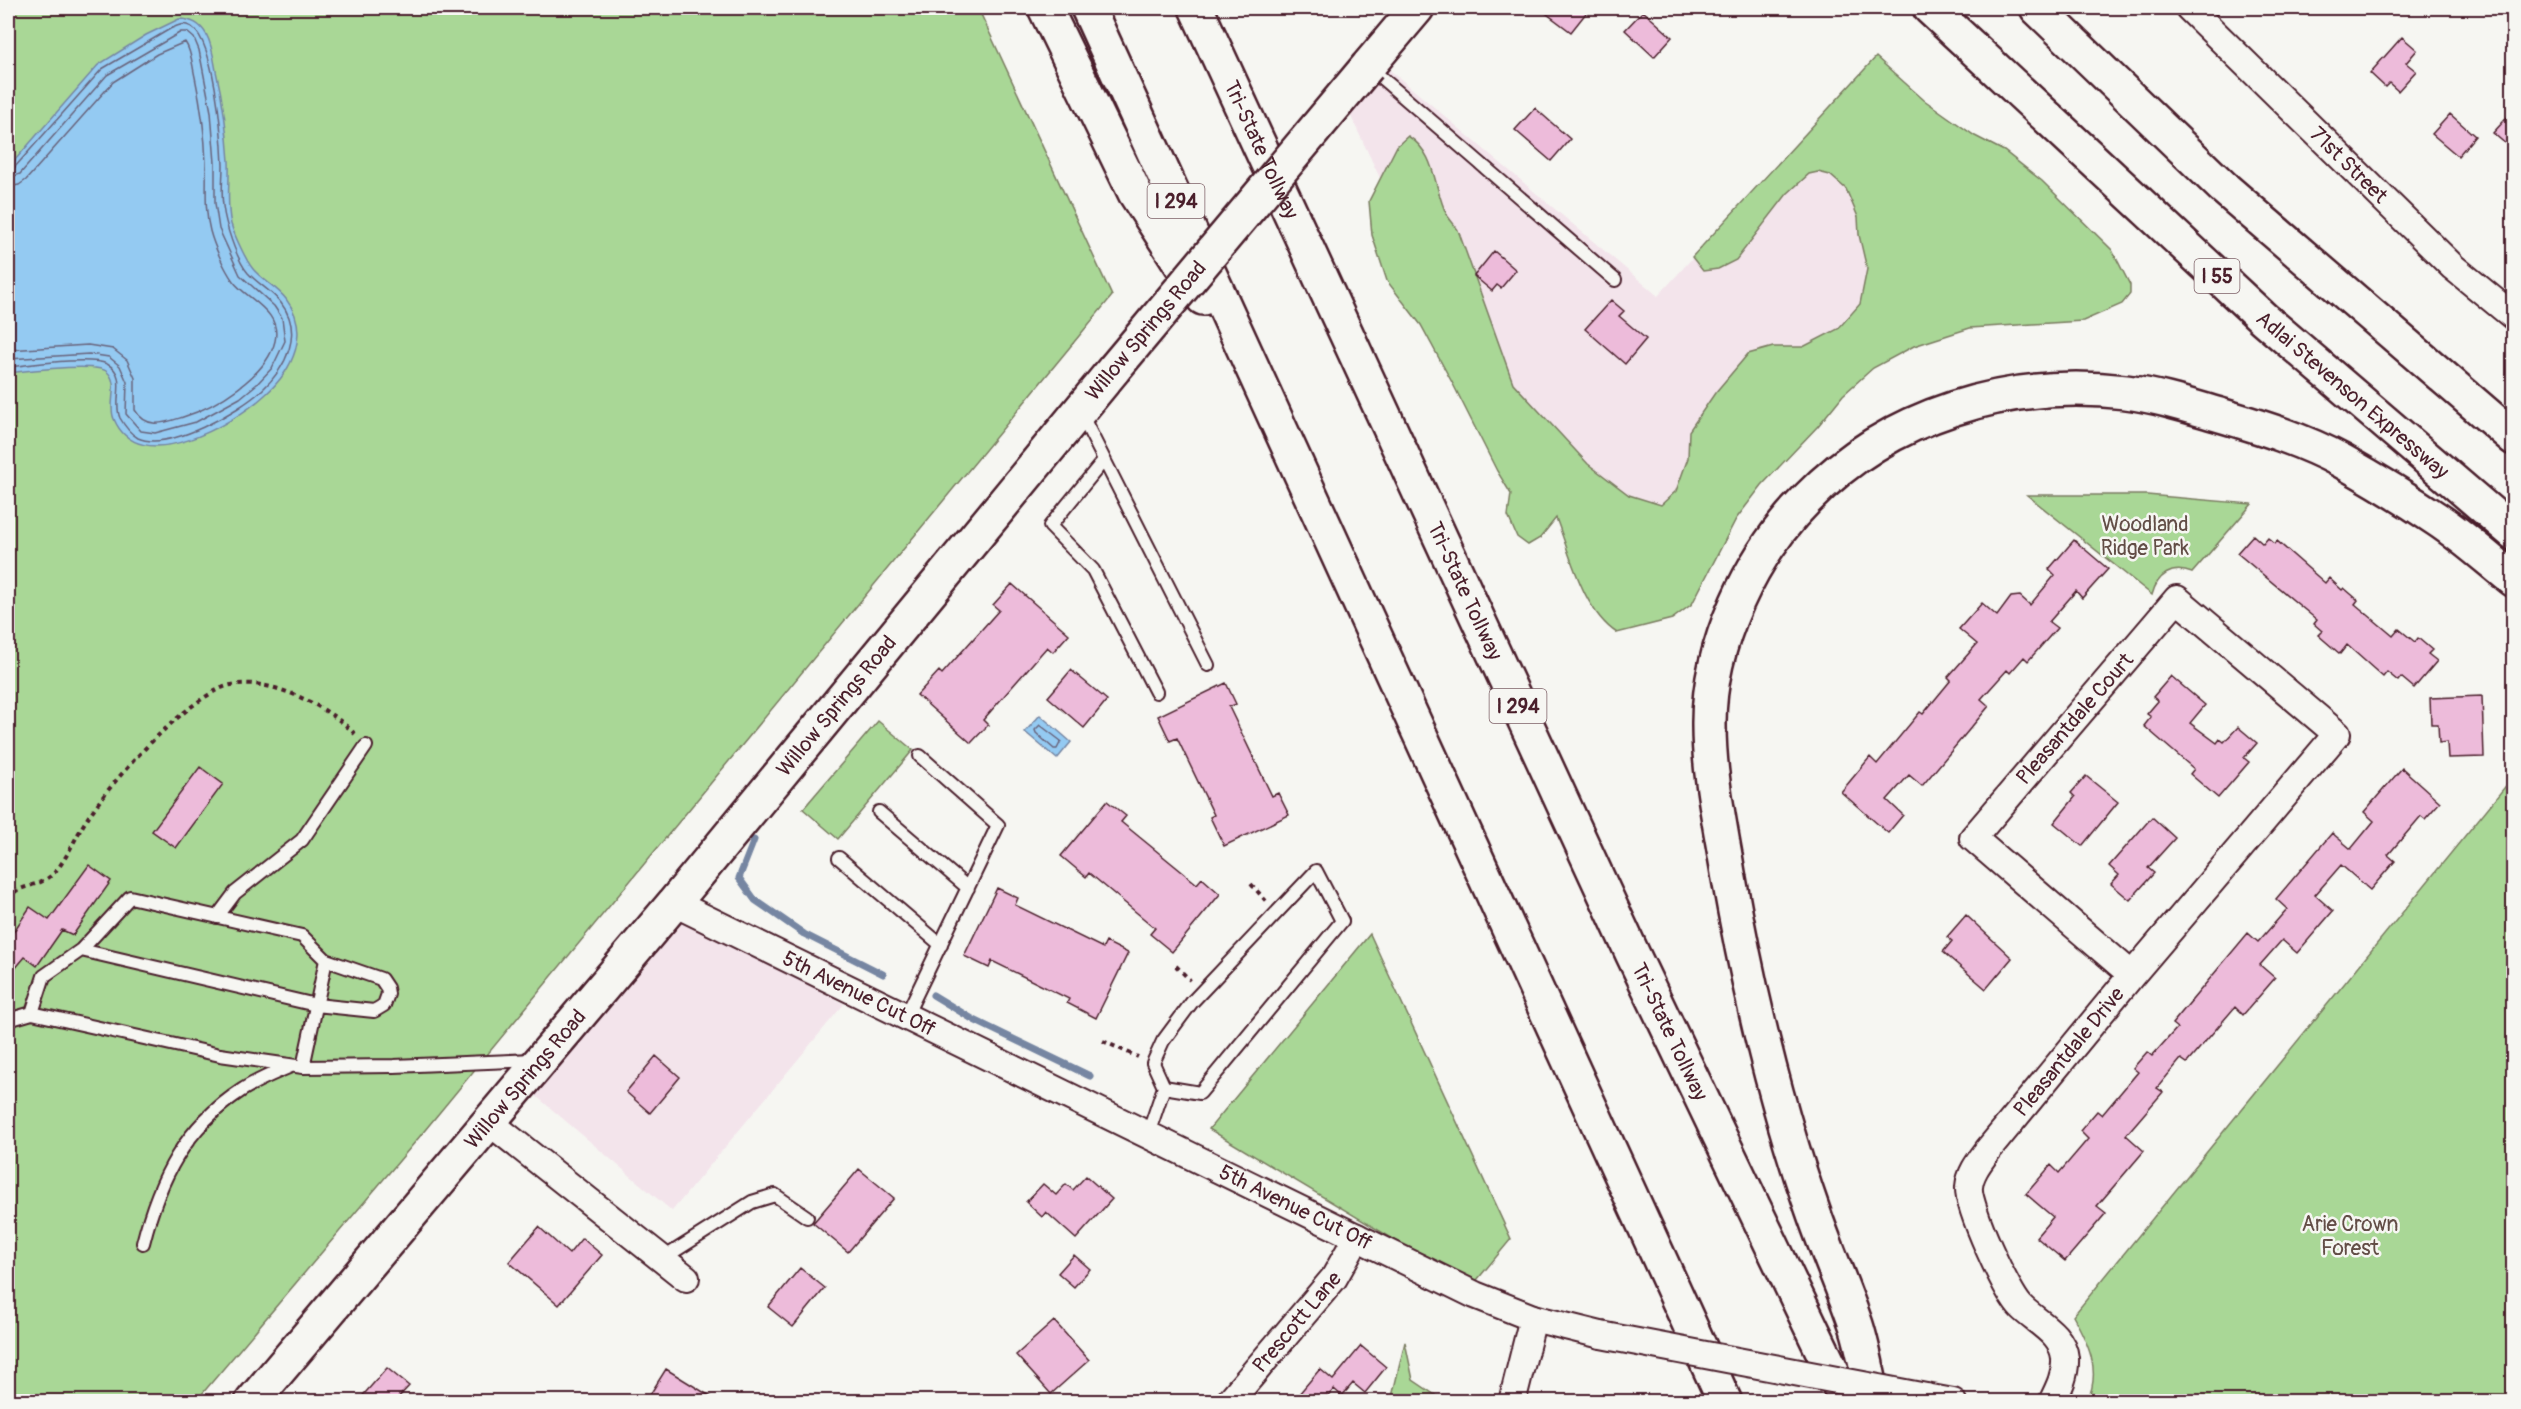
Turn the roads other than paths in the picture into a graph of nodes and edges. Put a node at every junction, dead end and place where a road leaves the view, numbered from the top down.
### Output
1 (1045, 8) edge
2 (1088, 8) edge
3 (1196, 8) edge
4 (1417, 8) edge
5 (1930, 8) edge
6 (2037, 8) edge
7 (2188, 8) edge
8 (1368, 66) junction
9 (1615, 280) dead end
10 (2514, 317) edge
11 (1265, 394) junction
12 (1080, 411) junction
13 (2514, 438) edge
14 (1104, 460) junction
15 (2514, 533) edge
16 (2514, 580) edge
17 (1208, 665) dead end
18 (1156, 692) dead end
19 (2337, 734) joint
20 (366, 746) road end
21 (920, 756) dead end
22 (879, 812) dead end
23 (839, 858) dead end
24 (968, 888) junction
25 (674, 903) junction
26 (217, 917) junction
27 (941, 945) junction
28 (81, 950) junction
29 (326, 960) junction
30 (2132, 975) junction
31 (316, 1005) junction
32 (32, 1013) junction
33 (905, 1018) junction
34 (8, 1020) edge
35 (540, 1060) junction
36 (297, 1066) junction
37 (1164, 1087) junction
38 (488, 1121) junction
39 (1148, 1134) junction
40 (807, 1216) dead end
41 (1357, 1238) junction
42 (143, 1243) dead end
43 (662, 1259) junction
44 (686, 1278) dead end
45 (1533, 1318) junction
46 (252, 1401) edge
47 (1229, 1401) edge
48 (1512, 1401) edge
49 (1725, 1401) edge
50 (1847, 1401) edge
51 (1874, 1401) edge
52 (1953, 1401) edge
53 (2052, 1401) edge

1 - 11 main road
2 - 11 main road, I 294
3 - 50 main road, Tri-State Tollway / I 294
4 - 8 main road, Willow Springs Road
5 - 15 main road, Adlai Stevenson Expressway / I 55
6 - 13 main road
7 - 10 street, 71st Street
8 - 9 lane
8 - 12 main road, Willow Springs Road, bridge
11 - 49 main road, I 294
12 - 14 lane
12 - 25 main road, Willow Springs Road
14 - 17 lane
14 - 18 lane
16 - 51 main road
19 - 30 street, Pleasantdale Drive
19 - 30 street, Pleasantdale Court
20 - 26 lane
21 - 24 lane
22 - 24 lane
23 - 27 lane
24 - 27 lane
25 - 33 street, 5th Avenue Cut Off
25 - 35 main road, Willow Springs Road
26 - 28 lane
26 - 29 lane
27 - 33 lane
28 - 31 lane
28 - 32 lane
29 - 31 lane
29 - 31 lane
30 - 53 street, Pleasantdale Drive
31 - 36 lane
32 - 34 lane
32 - 36 lane
33 - 39 street, 5th Avenue Cut Off
35 - 36 lane
35 - 38 main road, Willow Springs Road
36 - 42 lane
37 - 37 lane
37 - 39 lane
38 - 43 street
38 - 46 main road, Willow Springs Road
39 - 41 street, 5th Avenue Cut Off
40 - 43 lane
41 - 45 street, 5th Avenue Cut Off
41 - 47 street, Prescott Lane
43 - 44 street
45 - 48 street
45 - 52 street, 5th Avenue Cut Off, bridge

